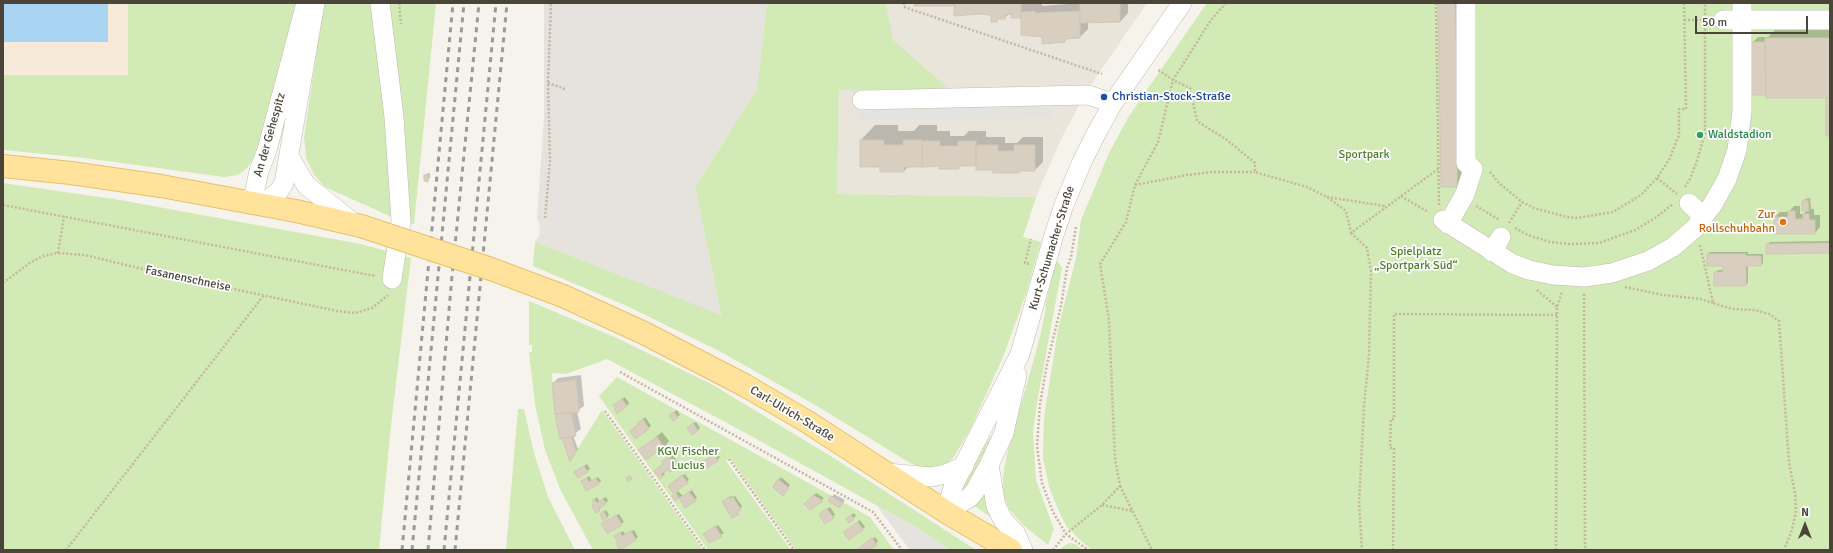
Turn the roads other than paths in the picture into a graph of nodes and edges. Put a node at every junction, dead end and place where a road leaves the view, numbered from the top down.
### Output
1 (306, 3) edge
2 (315, 3) edge
3 (380, 3) edge
4 (1182, 3) edge
5 (1466, 3) edge
6 (1742, 12) edge
7 (1723, 20) dead end
8 (1830, 20) edge
9 (862, 100) dead end
10 (1113, 103) junction
11 (289, 156) junction
12 (3, 166) edge
13 (1683, 198) road end
14 (252, 203) junction
15 (1700, 222) junction
16 (359, 226) junction
17 (384, 277) road end
18 (1020, 354) junction
19 (989, 465) junction
20 (964, 466) junction
21 (887, 473) junction
22 (946, 512) junction
23 (1011, 550) edge
24 (1023, 550) edge

1 - 14 street, An der Gehespitz
2 - 11 street, An der Gehespitz
3 - 17 street
4 - 10 street, Kurt-Schumacher-Straße
5 - 15 street
6 - 7 street
6 - 8 street
6 - 15 street
9 - 10 street
10 - 18 street, Kurt-Schumacher-Straße
11 - 14 street, An der Gehespitz
11 - 16 street, An der Gehespitz
12 - 14 main road, Carl-Ulrich-Straße
13 - 15 street
14 - 16 main road, Carl-Ulrich-Straße
16 - 21 main road, Carl-Ulrich-Straße, bridge
18 - 19 street, Kurt-Schumacher-Straße
18 - 20 street, Kurt-Schumacher-Straße
19 - 22 street, Kurt-Schumacher-Straße
19 - 24 street
20 - 21 street
20 - 22 street, Kurt-Schumacher-Straße
21 - 22 main road, Carl-Ulrich-Straße
22 - 23 main road, Carl-Ulrich-Straße

